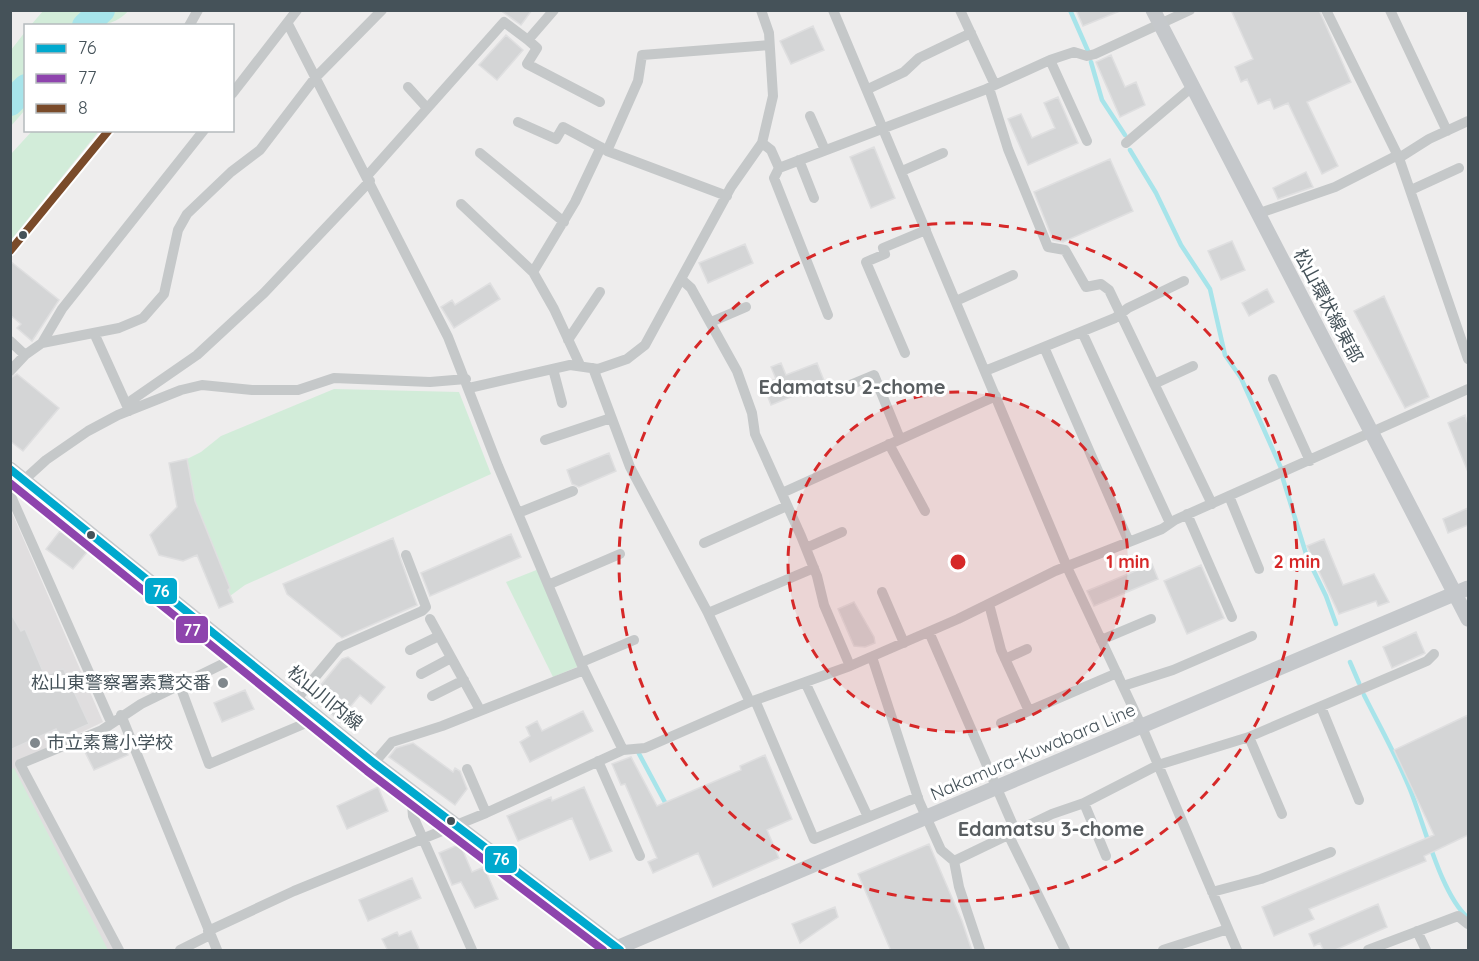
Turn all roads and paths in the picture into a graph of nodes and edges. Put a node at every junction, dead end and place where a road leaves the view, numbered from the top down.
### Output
1 (198, 10) edge
2 (297, 10) edge
3 (382, 10) edge
4 (554, 10) edge
5 (761, 10) edge
6 (834, 10) edge
7 (960, 10) edge
8 (1190, 10) edge
9 (1326, 10) edge
10 (1390, 10) edge
11 (1156, 17) edge
12 (190, 24) edge
13 (288, 24) junction
14 (971, 33) junction
15 (528, 40) junction
16 (770, 45) junction
17 (1050, 60) junction
18 (315, 78) junction
19 (992, 86) junction
20 (408, 87) dead end
21 (1192, 87) junction
22 (868, 89) junction
23 (234, 92) edge
24 (600, 102) dead end
25 (427, 108) junction
26 (810, 116) dead end
27 (1468, 121) edge
28 (518, 122) dead end
29 (884, 127) junction
30 (1447, 131) junction
31 (107, 132) edge
32 (202, 132) edge
33 (1087, 141) dead end
34 (762, 143) junction
35 (1126, 143) dead end
36 (604, 149) junction
37 (825, 150) junction
38 (480, 153) dead end
39 (943, 153) dead end
40 (1399, 157) junction
41 (800, 160) junction
42 (778, 168) junction
43 (1459, 168) dead end
44 (902, 171) junction
45 (368, 179) junction
46 (1411, 190) junction
47 (727, 196) junction
48 (814, 198) dead end
49 (461, 204) dead end
50 (1257, 214) junction
51 (564, 222) junction
52 (926, 230) junction
53 (10, 252) edge
54 (533, 272) junction
55 (1014, 275) dead end
56 (681, 279) junction
57 (1184, 281) dead end
58 (600, 292) dead end
59 (956, 301) junction
60 (746, 307) dead end
61 (1121, 313) junction
62 (828, 315) dead end
63 (711, 322) junction
64 (1082, 332) junction
65 (94, 333) junction
66 (568, 340) junction
67 (10, 341) edge
68 (42, 343) junction
69 (1044, 347) junction
70 (905, 353) dead end
71 (25, 355) junction
72 (1468, 358) edge
73 (580, 365) junction
74 (1193, 366) dead end
75 (593, 368) junction
76 (553, 369) junction
77 (10, 371) edge
78 (985, 371) junction
79 (1273, 379) dead end
80 (468, 383) junction
81 (1154, 384) junction
82 (1468, 389) edge
83 (838, 390) dead end
84 (996, 396) junction
85 (562, 404) dead end
86 (128, 408) junction
87 (611, 418) junction
88 (1373, 434) junction
89 (545, 440) dead end
90 (895, 442) junction
91 (1310, 461) junction
92 (15, 474) edge
93 (573, 491) dead end
94 (782, 493) junction
95 (10, 494) edge
96 (1229, 496) junction
97 (1212, 504) junction
98 (787, 506) junction
99 (925, 510) dead end
100 (518, 513) junction
101 (1187, 514) junction
102 (1170, 523) junction
103 (842, 532) dead end
104 (1129, 542) junction
105 (704, 543) dead end
106 (806, 548) junction
107 (620, 554) dead end
108 (406, 555) dead end
109 (1067, 567) junction
110 (814, 568) junction
111 (1260, 569) dead end
112 (550, 584) junction
113 (1462, 591) edge
114 (882, 592) dead end
115 (989, 604) junction
116 (708, 613) junction
117 (1232, 617) dead end
118 (430, 619) dead end
119 (1151, 619) dead end
120 (1468, 619) edge
121 (928, 632) junction
122 (439, 636) junction
123 (1252, 636) dead end
124 (634, 640) dead end
125 (1101, 640) junction
126 (904, 643) junction
127 (1027, 649) dead end
128 (410, 650) dead end
129 (1434, 654) dead end
130 (241, 655) junction
131 (872, 657) junction
132 (451, 658) junction
133 (1005, 659) junction
134 (583, 666) junction
135 (850, 666) junction
136 (1117, 673) junction
137 (421, 674) dead end
138 (464, 680) junction
139 (805, 682) junction
140 (180, 686) junction
141 (1123, 686) junction
142 (432, 696) dead end
143 (297, 700) junction
144 (753, 701) junction
145 (1321, 707) junction
146 (480, 710) junction
147 (1029, 711) junction
148 (121, 715) junction
149 (318, 718) junction
150 (111, 722) junction
151 (1001, 723) dead end
152 (1142, 728) junction
153 (1249, 736) junction
154 (623, 750) junction
155 (598, 761) junction
156 (374, 763) junction
157 (1158, 765) junction
158 (467, 769) dead end
159 (996, 789) junction
160 (417, 796) junction
161 (918, 797) junction
162 (1359, 800) dead end
163 (1084, 803) junction
164 (486, 813) junction
165 (1282, 814) dead end
166 (868, 817) junction
167 (927, 819) junction
168 (455, 825) junction
169 (1011, 832) junction
170 (422, 839) junction
171 (1331, 852) dead end
172 (640, 856) dead end
173 (1107, 856) dead end
174 (954, 861) junction
175 (1212, 892) junction
176 (1468, 924) edge
177 (1228, 929) junction
178 (1417, 931) junction
179 (209, 933) junction
180 (616, 950) edge
181 (118, 951) edge
182 (180, 951) edge
183 (217, 951) edge
184 (472, 951) edge
185 (980, 951) edge
186 (1065, 951) edge
187 (1163, 951) edge
188 (1237, 951) edge
189 (1368, 951) edge
190 (1426, 951) edge

1 - 12 street
2 - 13 street
3 - 18 street
4 - 15 street
5 - 16 street
6 - 22 street
7 - 14 street
8 - 11 street
9 - 40 street
10 - 30 street
11 - 17 street
11 - 21 street, 松山環状線東部
13 - 18 street
13 - 23 street
14 - 19 street
14 - 22 street
15 - 24 street
15 - 25 street
16 - 34 street
16 - 36 street
17 - 19 street
17 - 33 street
18 - 45 street
18 - 65 street
19 - 29 street
19 - 61 street
20 - 25 street
21 - 35 street
21 - 50 street, 松山環状線東部
22 - 29 street
25 - 45 street
26 - 37 street
27 - 30 street
28 - 36 street
29 - 37 street
29 - 44 street
30 - 40 street
31 - 53 street
32 - 68 street
34 - 42 street
34 - 47 street
36 - 47 street
36 - 51 street
37 - 41 street
38 - 51 street
39 - 44 street
40 - 46 street
40 - 50 street
41 - 42 street
41 - 48 street
42 - 62 street
43 - 46 street
44 - 52 street
45 - 80 street
45 - 86 street
46 - 72 street
47 - 56 street
49 - 54 street
50 - 88 street, 松山環状線東部
51 - 54 street
52 - 59 street
52 - 70 street
54 - 66 street
55 - 59 street
56 - 63 street
56 - 75 street
57 - 61 street
58 - 66 street
59 - 78 street
60 - 63 street
61 - 64 street
61 - 81 street
63 - 94 street
64 - 69 street
64 - 102 street
65 - 68 street
65 - 86 street
66 - 73 street
67 - 71 street
68 - 71 street
69 - 78 street
69 - 104 street
71 - 77 street
73 - 75 street
73 - 76 street
74 - 81 street
75 - 87 street
76 - 80 street
76 - 85 street
78 - 84 street
79 - 91 street
80 - 86 street
80 - 100 street
81 - 97 street
82 - 88 street
83 - 90 street
84 - 90 street
84 - 109 street
86 - 92 street
87 - 89 street
87 - 116 street
88 - 91 street
88 - 113 street, 松山環状線東部
90 - 94 street
90 - 99 street
91 - 96 street
92 - 130 street, 松山川内線
93 - 100 street
94 - 98 street
95 - 150 street
96 - 97 street
96 - 111 street
97 - 101 street
98 - 105 street
98 - 106 street
100 - 112 street
101 - 102 street
101 - 117 street
102 - 104 street
103 - 106 street
104 - 109 street
106 - 110 street
107 - 112 street
108 - 143 street
109 - 115 street
109 - 125 street
110 - 116 street
110 - 135 street
112 - 134 street
113 - 120 street, 松山環状線東部
113 - 152 street, Nakamura-Kuwabara Line
114 - 126 street
115 - 121 street
115 - 133 street
116 - 144 street
118 - 122 street
119 - 125 street
121 - 126 street
121 - 159 street
122 - 128 street
122 - 132 street
123 - 141 street
124 - 134 street
125 - 136 street
126 - 131 street
127 - 133 street
129 - 145 street
130 - 140 street
130 - 143 street, 松山川内線
131 - 135 street
131 - 161 street
132 - 137 street
132 - 138 street
133 - 147 street
134 - 146 street
134 - 154 street
135 - 139 street
136 - 141 street
136 - 147 street
138 - 142 street
138 - 146 street
139 - 144 street
139 - 166 street
140 - 148 street
140 - 149 street
141 - 152 street
143 - 149 street, 松山川内線
144 - 154 street
144 - 166 street
145 - 153 street
145 - 162 street
146 - 156 street
147 - 151 street
148 - 150 street
148 - 179 street
149 - 156 street, 松山川内線
150 - 181 street
152 - 157 street
152 - 159 street, Nakamura-Kuwabara Line
153 - 157 street
153 - 165 street
154 - 155 street
155 - 164 street
155 - 172 street
156 - 160 street, 松山川内線
157 - 163 street
157 - 175 street
158 - 164 street
159 - 167 street, Nakamura-Kuwabara Line
159 - 169 street
160 - 168 street, 松山川内線
160 - 170 street
161 - 166 street
161 - 167 street
163 - 169 street
163 - 173 street
164 - 168 street
167 - 174 street
167 - 180 street, Nakamura-Kuwabara Line
168 - 170 street
168 - 180 street, 松山川内線
169 - 174 street
169 - 186 street
170 - 179 street
170 - 184 street
171 - 175 street
174 - 185 street
175 - 177 street
176 - 178 street
177 - 187 street
177 - 188 street
178 - 189 street
178 - 190 street
179 - 182 street
179 - 183 street

